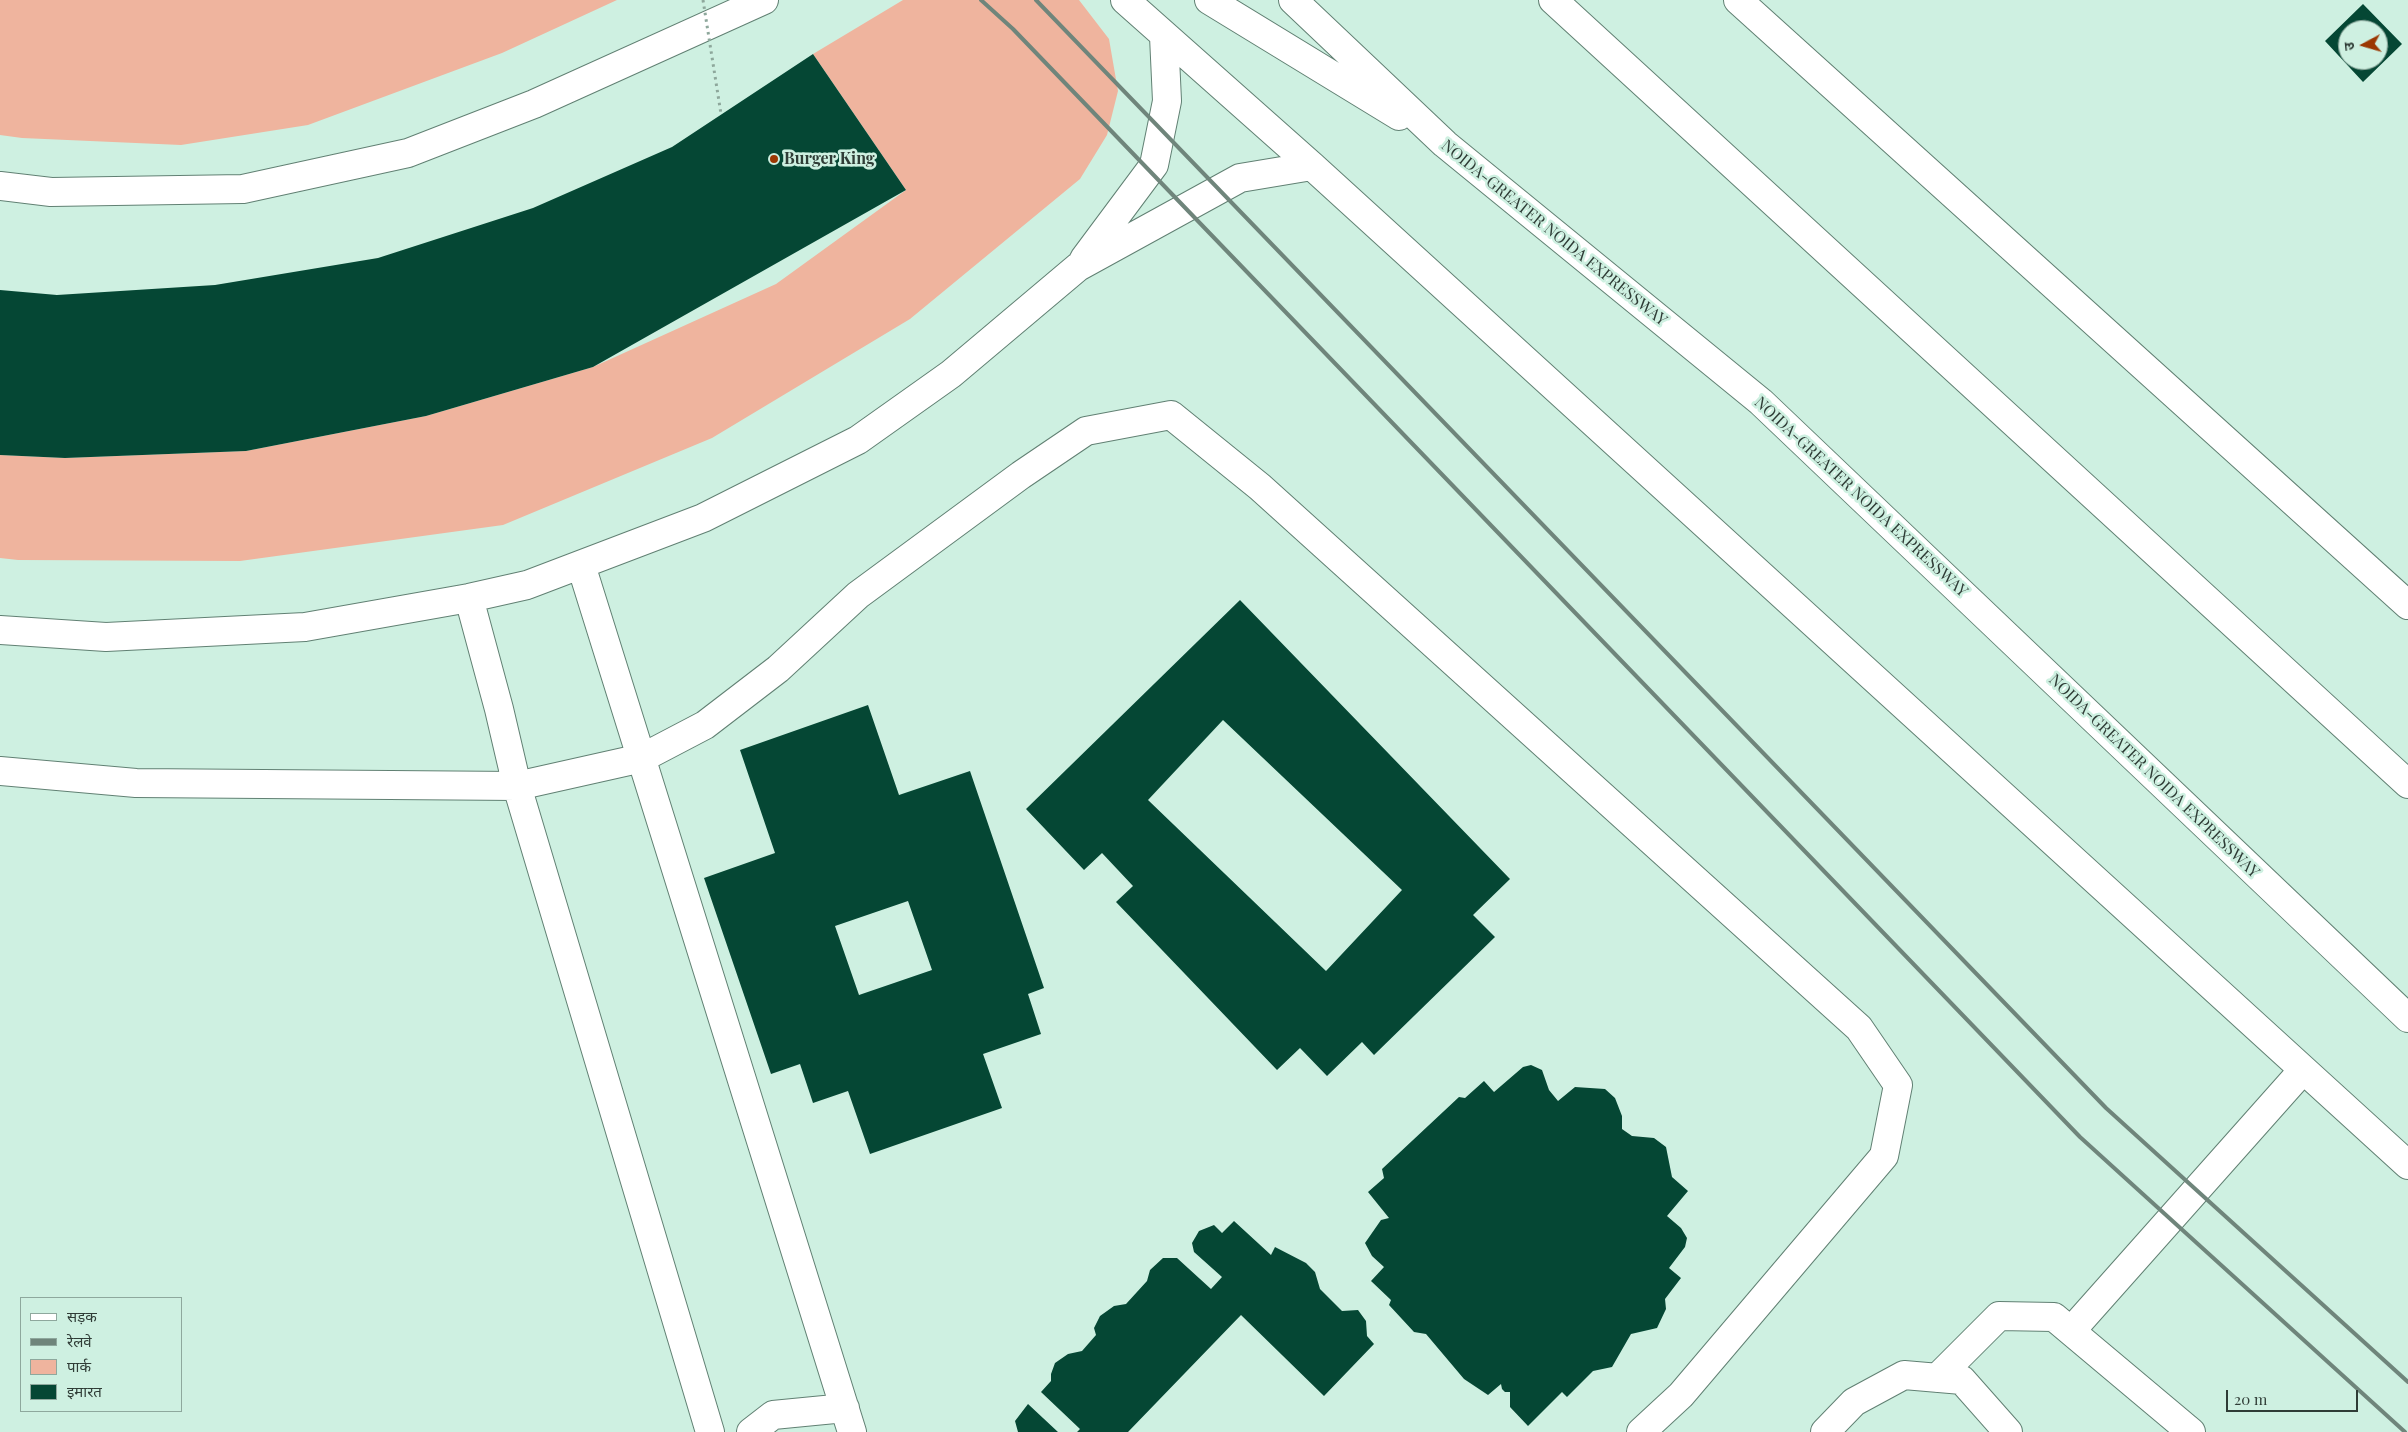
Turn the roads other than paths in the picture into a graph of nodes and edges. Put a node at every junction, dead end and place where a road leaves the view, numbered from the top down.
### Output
1 (764, 0) edge
2 (1125, 0) edge
3 (1209, 0) edge
4 (1293, 0) edge
5 (1553, 0) edge
6 (1738, 0) edge
7 (1164, 36) junction
8 (1445, 144) junction
9 (1312, 166) junction
10 (0, 186) edge
11 (1078, 267) junction
12 (581, 565) junction
13 (468, 598) junction
14 (2408, 605) edge
15 (0, 630) edge
16 (642, 758) junction
17 (0, 771) edge
18 (2408, 784) edge
19 (517, 786) junction
20 (2408, 1018) edge
21 (2303, 1070) junction
22 (2408, 1165) edge
23 (2072, 1332) junction
24 (1937, 1378) junction
25 (848, 1420) edge
26 (710, 1432) edge
27 (751, 1432) edge
28 (1641, 1432) edge
29 (1825, 1432) edge
30 (2008, 1432) edge
31 (2191, 1432) edge

1 - 10 main road
2 - 7 main road
3 - 8 main road
4 - 8 main road, NOIDA-GREATER NOIDA EXPRESSWAY
5 - 18 main road
6 - 14 main road
7 - 9 main road
7 - 11 main road
8 - 20 main road, NOIDA-GREATER NOIDA EXPRESSWAY
9 - 11 main road
9 - 21 main road
11 - 12 main road
12 - 13 main road
12 - 16 main road
13 - 15 main road
13 - 19 main road
16 - 19 main road
16 - 25 main road
16 - 28 main road
17 - 19 main road
19 - 26 main road
21 - 22 main road
21 - 23 main road
23 - 24 main road
23 - 31 main road
24 - 29 main road
24 - 30 main road
25 - 27 main road

